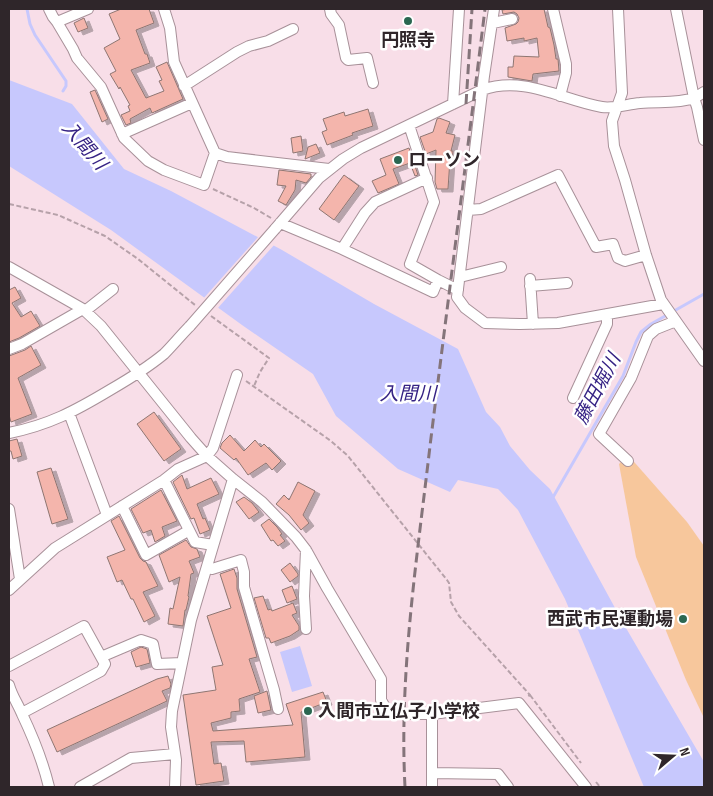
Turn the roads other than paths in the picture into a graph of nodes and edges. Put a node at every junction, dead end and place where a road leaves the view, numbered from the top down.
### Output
1 (49, 9) edge
2 (88, 9) edge
3 (164, 9) edge
4 (330, 9) edge
5 (459, 9) edge
6 (494, 9) edge
7 (553, 9) edge
8 (618, 9) edge
9 (676, 9) edge
10 (512, 19) dead end
11 (57, 22) junction
12 (493, 23) junction
13 (293, 29) dead end
14 (373, 83) dead end
15 (184, 86) junction
16 (482, 90) junction
17 (704, 92) edge
18 (560, 96) junction
19 (694, 98) junction
20 (192, 103) junction
21 (453, 104) junction
22 (617, 106) junction
23 (409, 125) junction
24 (122, 134) junction
25 (704, 140) edge
26 (215, 153) junction
27 (329, 169) junction
28 (426, 178) junction
29 (468, 210) junction
30 (278, 226) junction
31 (342, 249) junction
32 (646, 255) junction
33 (9, 267) edge
34 (501, 267) dead end
35 (460, 277) junction
36 (438, 280) junction
37 (567, 283) dead end
38 (112, 289) dead end
39 (458, 290) junction
40 (664, 306) junction
41 (84, 310) junction
42 (607, 314) junction
43 (674, 319) junction
44 (533, 324) junction
45 (9, 349) edge
46 (704, 361) edge
47 (139, 374) junction
48 (237, 375) road end
49 (573, 398) dead end
50 (69, 413) junction
51 (9, 433) edge
52 (207, 456) junction
53 (628, 461) dead end
54 (233, 479) junction
55 (164, 480) junction
56 (122, 506) junction
57 (9, 509) edge
58 (107, 515) junction
59 (188, 531) junction
60 (213, 545) junction
61 (306, 550) junction
62 (207, 567) junction
63 (20, 579) junction
64 (9, 590) edge
65 (306, 629) dead end
66 (101, 657) junction
67 (182, 663) junction
68 (9, 666) edge
69 (9, 685) edge
70 (278, 709) dead end
71 (22, 713) junction
72 (393, 713) dead end
73 (410, 714) tunnel mouth
74 (432, 714) junction
75 (175, 754) junction
76 (432, 773) junction
77 (49, 787) edge
78 (80, 787) edge
79 (175, 787) edge
80 (432, 787) edge
81 (508, 787) edge
82 (586, 787) edge

1 - 11 street
2 - 11 street
3 - 15 street
4 - 14 street
5 - 21 street
6 - 12 street
7 - 18 street
8 - 22 street
9 - 19 street
10 - 12 street
11 - 24 street
12 - 16 street
13 - 15 street
15 - 20 street
16 - 18 street
16 - 21 street
16 - 29 street
17 - 19 street
18 - 22 street
19 - 22 street
19 - 25 street
20 - 24 street
20 - 26 street
21 - 23 street
22 - 32 street
23 - 27 street
23 - 28 street
24 - 26 street
26 - 27 street
27 - 30 street
28 - 31 street
28 - 36 street
29 - 32 street
29 - 35 street
30 - 31 street
30 - 47 street, bridge
31 - 36 street
32 - 40 street
33 - 41 street
34 - 35 street
35 - 39 street
36 - 39 street
37 - 44 street
38 - 41 street
39 - 44 street
40 - 42 street
40 - 43 street
41 - 45 street
41 - 47 street
42 - 44 street
42 - 49 street
43 - 46 street
43 - 53 street
47 - 50 street
47 - 52 street
48 - 52 street
50 - 51 street
50 - 58 street
52 - 54 street
52 - 55 street
54 - 60 street
54 - 61 street
55 - 56 street
55 - 59 street
56 - 58 street
56 - 59 street
57 - 63 street
58 - 63 street
59 - 60 street
60 - 62 street
61 - 65 street
61 - 72 street
62 - 67 street
62 - 70 street
63 - 64 street
66 - 67 street
66 - 68 street
66 - 71 street
67 - 75 street
69 - 71 street
71 - 77 street
73 - 74 street
74 - 76 street
74 - 82 street
75 - 78 street
75 - 79 street
76 - 80 street
76 - 81 street

